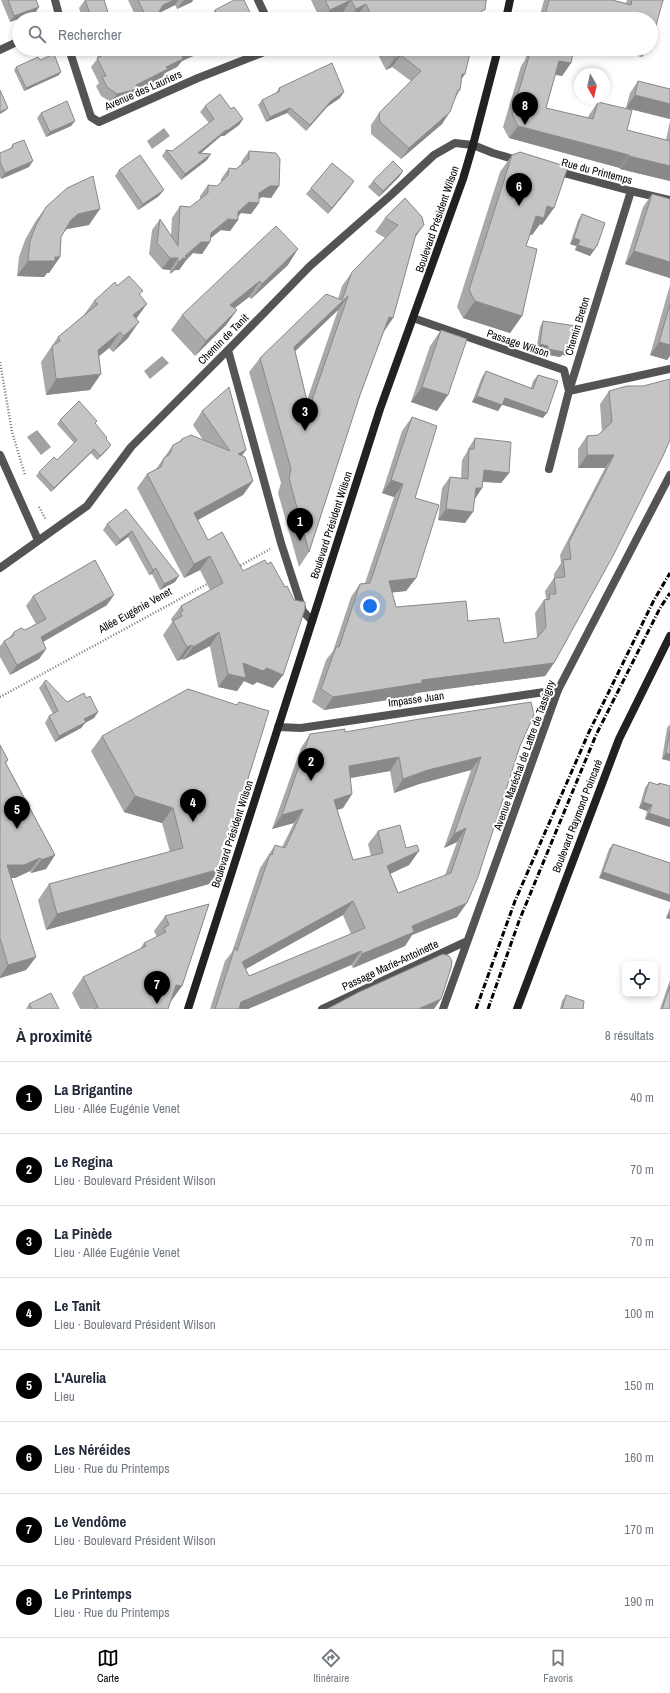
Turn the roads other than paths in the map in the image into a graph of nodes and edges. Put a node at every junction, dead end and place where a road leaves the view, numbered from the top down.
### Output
1 (55, 0) edge
2 (258, 0) edge
3 (510, 0) edge
4 (58, 12) edge
5 (264, 12) edge
6 (507, 12) edge
7 (12, 44) edge
8 (0, 50) edge
9 (71, 56) edge
10 (254, 56) edge
11 (496, 56) edge
12 (473, 145) junction
13 (531, 164) edge
14 (546, 168) edge
15 (630, 191) junction
16 (670, 200) edge
17 (414, 318) junction
18 (228, 350) junction
19 (670, 369) edge
20 (569, 391) junction
21 (0, 455) edge
22 (549, 468) dead end
23 (670, 475) edge
24 (38, 540) junction
25 (0, 568) edge
26 (312, 621) junction
27 (670, 636) edge
28 (558, 690) junction
29 (278, 727) junction
30 (467, 941) junction
31 (188, 1009) edge
32 (322, 1009) edge
33 (443, 1009) edge
34 (517, 1009) edge

1 - 4 street
2 - 5 street
3 - 6 main road
7 - 8 street
9 - 10 street, Avenue des Lauriers
11 - 12 main road, Boulevard Président Wilson
12 - 13 street
12 - 17 main road, Boulevard Président Wilson
12 - 18 street, Chemin de Tanit
14 - 15 street, Rue du Printemps
15 - 16 street, Rue du Printemps
15 - 20 street, Chemin Breton
17 - 20 street, Passage Wilson
17 - 26 main road, Boulevard Président Wilson
18 - 24 street, Chemin de Tanit
18 - 26 street
19 - 20 street
20 - 22 street, Chemin Breton
21 - 24 street
23 - 28 street, Avenue Maréchal de Lattre de Tassigny
24 - 25 street, Chemin de Tanit
26 - 29 main road, Boulevard Président Wilson
27 - 34 main road, Boulevard Raymond Poincaré
28 - 29 street, Impasse Juan
28 - 30 street, Avenue Maréchal de Lattre de Tassigny
29 - 31 main road, Boulevard Président Wilson
30 - 32 street, Passage Marie-Antoinette
30 - 33 street, Avenue Maréchal de Lattre de Tassigny

